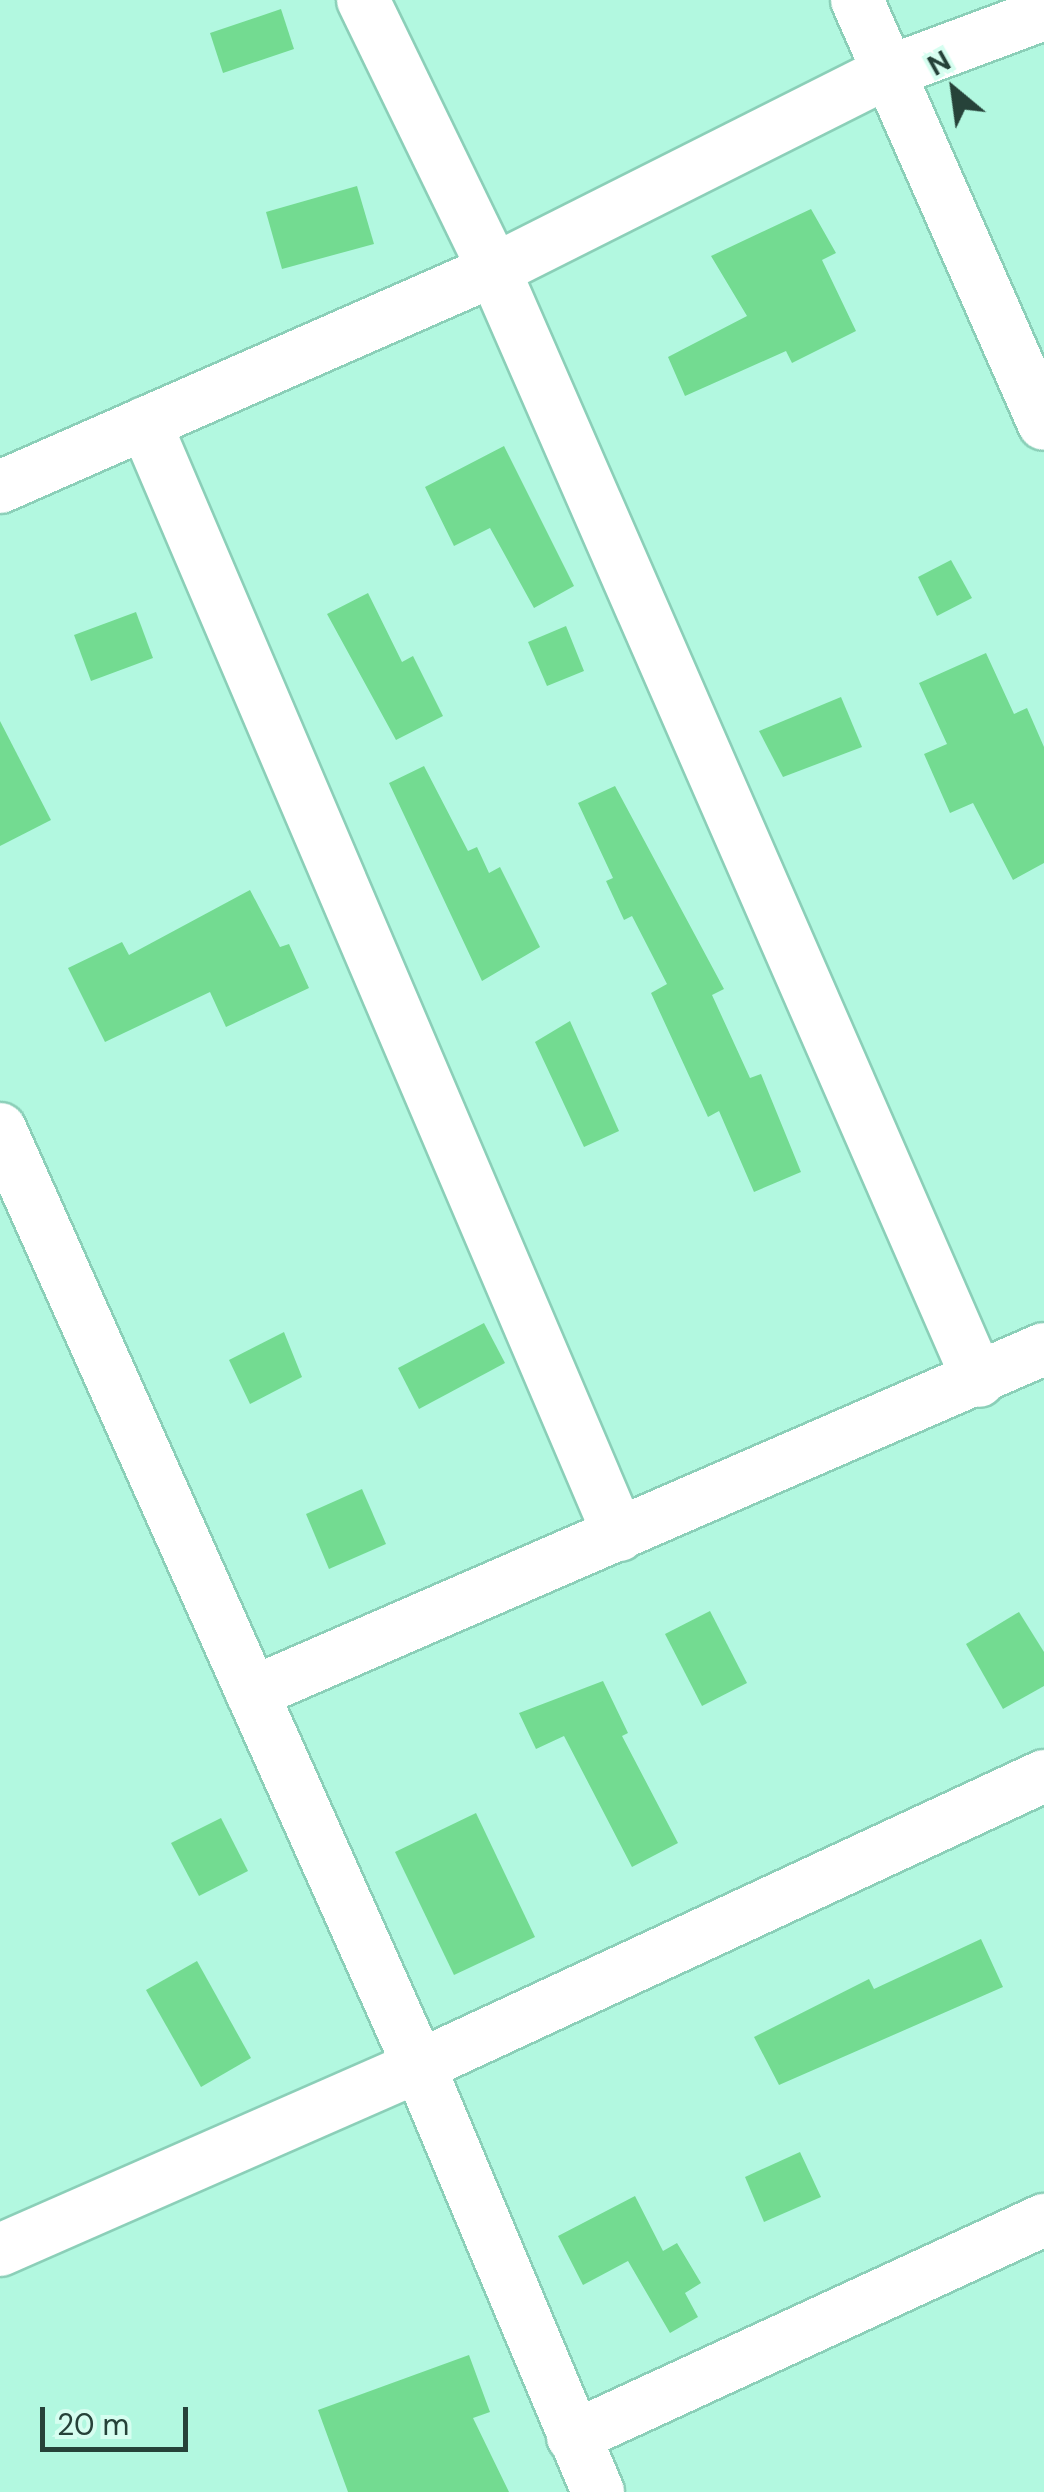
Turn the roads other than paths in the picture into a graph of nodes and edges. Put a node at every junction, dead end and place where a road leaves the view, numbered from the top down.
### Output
1 (363, 0) edge
2 (857, 0) edge
3 (1044, 14) edge
4 (888, 72) junction
5 (494, 270) junction
6 (146, 422) junction
7 (1044, 424) edge
8 (0, 487) edge
9 (0, 1128) edge
10 (1044, 1349) edge
11 (979, 1381) junction
12 (619, 1535) junction
13 (252, 1693) junction
14 (1044, 1776) edge
15 (419, 2066) junction
16 (1044, 2220) edge
17 (0, 2250) edge
18 (573, 2437) junction
19 (598, 2492) edge

1 - 5 street
2 - 4 street
3 - 4 street
4 - 5 street
4 - 7 street
5 - 6 street
5 - 11 street
6 - 8 street
6 - 12 street
9 - 13 street
10 - 11 street
11 - 12 street
12 - 13 street
13 - 15 street
14 - 15 street
15 - 17 street
15 - 18 street
16 - 18 street
18 - 19 street

